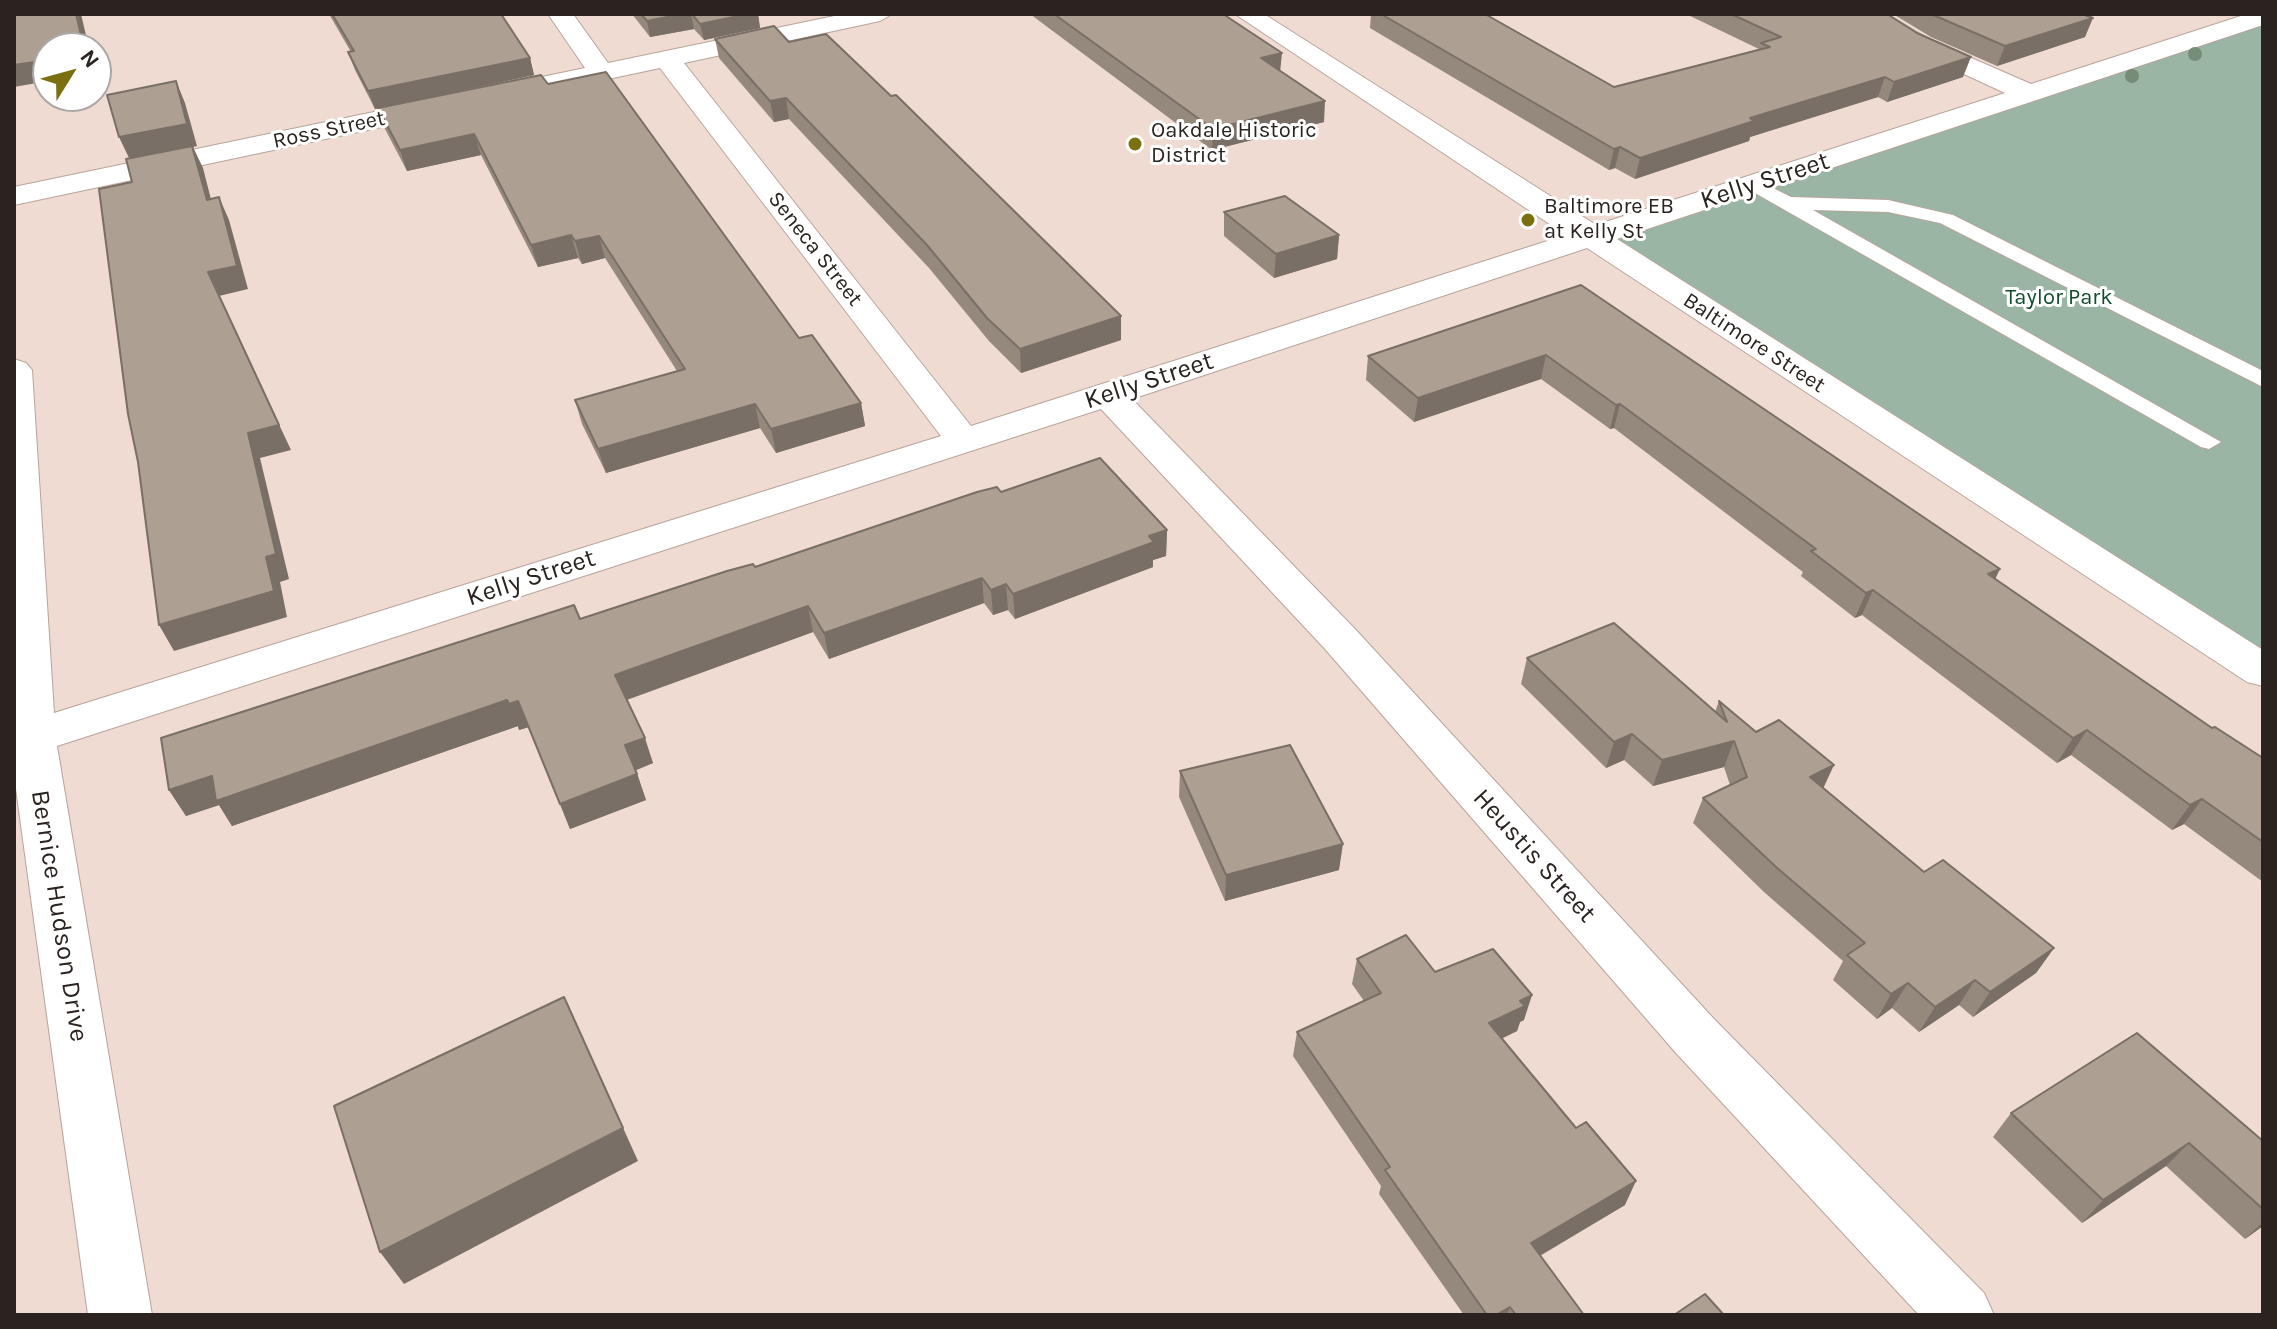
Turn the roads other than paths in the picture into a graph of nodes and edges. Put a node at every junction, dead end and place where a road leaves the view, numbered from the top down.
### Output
1 (560, 14) edge
2 (880, 14) edge
3 (1247, 14) edge
4 (1870, 14) edge
5 (2263, 17) edge
6 (667, 59) junction
7 (601, 72) junction
8 (2030, 94) junction
9 (1755, 185) junction
10 (14, 196) edge
11 (1786, 203) junction
12 (1591, 238) junction
13 (14, 370) edge
14 (2263, 380) edge
15 (1108, 395) junction
16 (963, 440) junction
17 (2209, 442) dead end
18 (2263, 671) edge
19 (32, 737) junction
20 (120, 1315) edge
21 (1962, 1315) edge

1 - 7 street
2 - 6 street, Ross Street
3 - 12 street, Baltimore Street
4 - 8 street
5 - 8 street, Kelly Street
6 - 7 street, Ross Street
6 - 16 street, Seneca Street
7 - 10 street, Ross Street
8 - 9 street, Kelly Street
9 - 11 lane
9 - 12 street, Kelly Street
11 - 14 lane
11 - 17 lane
12 - 15 street, Kelly Street
12 - 18 street, Baltimore Street
13 - 19 street, Bernice Hudson Drive
15 - 16 street, Kelly Street
15 - 21 street, Heustis Street
16 - 19 street, Kelly Street
19 - 20 street, Bernice Hudson Drive

